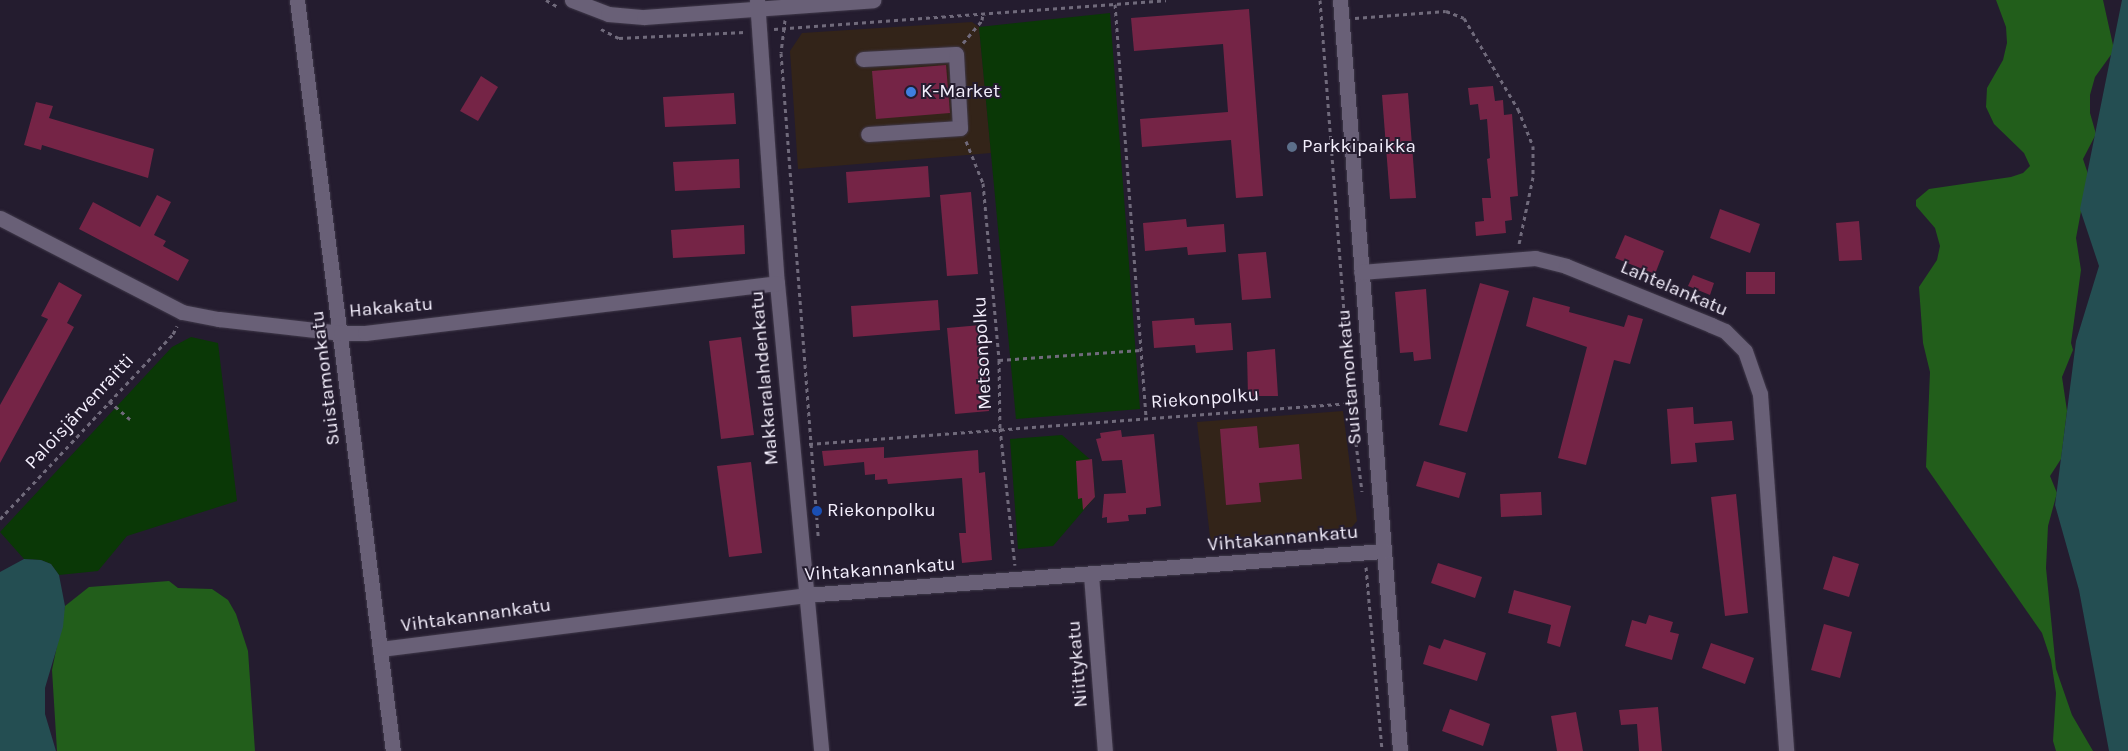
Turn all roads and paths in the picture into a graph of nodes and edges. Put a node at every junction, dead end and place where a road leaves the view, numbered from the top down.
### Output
1 (297, 0) edge
2 (546, 0) edge
3 (873, 0) edge
4 (1166, 0) edge
5 (1320, 0) edge
6 (1340, 0) edge
7 (567, 4) edge
8 (757, 4) edge
9 (1115, 4) junction
10 (785, 7) junction
11 (983, 13) junction
12 (1342, 20) junction
13 (593, 25) dead end
14 (786, 28) junction
15 (759, 31) junction
16 (956, 54) junction
17 (863, 59) dead end
18 (960, 128) junction
19 (868, 134) dead end
20 (0, 218) edge
21 (1519, 257) junction
22 (1361, 272) junction
23 (777, 283) junction
24 (178, 323) dead end
25 (341, 333) junction
26 (1141, 350) junction
27 (999, 360) junction
28 (109, 401) junction
29 (1351, 403) junction
30 (1146, 416) junction
31 (130, 419) dead end
32 (1000, 428) junction
33 (810, 444) junction
34 (792, 446) junction
35 (1363, 501) dead end
36 (0, 519) edge
37 (819, 547) dead end
38 (1384, 551) junction
39 (1364, 552) junction
40 (1005, 568) dead end
41 (1015, 574) junction
42 (1090, 574) junction
43 (805, 595) junction
44 (380, 649) junction
45 (393, 751) edge
46 (820, 751) edge
47 (1105, 751) edge
48 (1382, 751) edge
49 (1400, 751) edge
50 (1786, 751) edge

1 - 25 street, Suistamonkatu
2 - 7 path
3 - 10 street
4 - 9 path
5 - 29 path
6 - 12 street, Suistamonkatu
7 - 8 street
8 - 10 street
8 - 15 street, Makkaralahdenkatu
9 - 11 path
9 - 26 path
10 - 14 path
11 - 14 path
11 - 16 path
12 - 21 path
12 - 22 street, Suistamonkatu
13 - 15 path
14 - 15 path
14 - 33 path
15 - 23 street, Makkaralahdenkatu
16 - 17 street
16 - 18 street
18 - 19 street
18 - 27 path, Metsonpolku
20 - 25 street, Hakakatu
21 - 22 street, Lahtelankatu
21 - 50 street, Lahtelankatu
22 - 38 street, Suistamonkatu
23 - 25 street, Hakakatu
23 - 34 street, Makkaralahdenkatu
24 - 28 path, Paloisjärvenraitti
25 - 44 street, Suistamonkatu
26 - 27 path
26 - 30 path
27 - 32 path, Metsonpolku
28 - 31 path
28 - 36 path, Paloisjärvenraitti
29 - 30 path, Riekonpolku
29 - 35 path
30 - 32 path, Riekonpolku
32 - 33 path, Riekonpolku
32 - 41 path, Metsonpolku
33 - 34 path, Riekonpolku
33 - 37 path
34 - 43 street, Makkaralahdenkatu
38 - 39 street, Vihtakannankatu
38 - 49 street, Suistamonkatu
39 - 42 street, Vihtakannankatu
39 - 48 path
40 - 41 path
41 - 42 street, Vihtakannankatu
41 - 43 street, Vihtakannankatu
42 - 47 street, Niittykatu
43 - 44 street, Vihtakannankatu
43 - 46 street, Makkaralahdenkatu
44 - 45 street, Suistamonkatu

